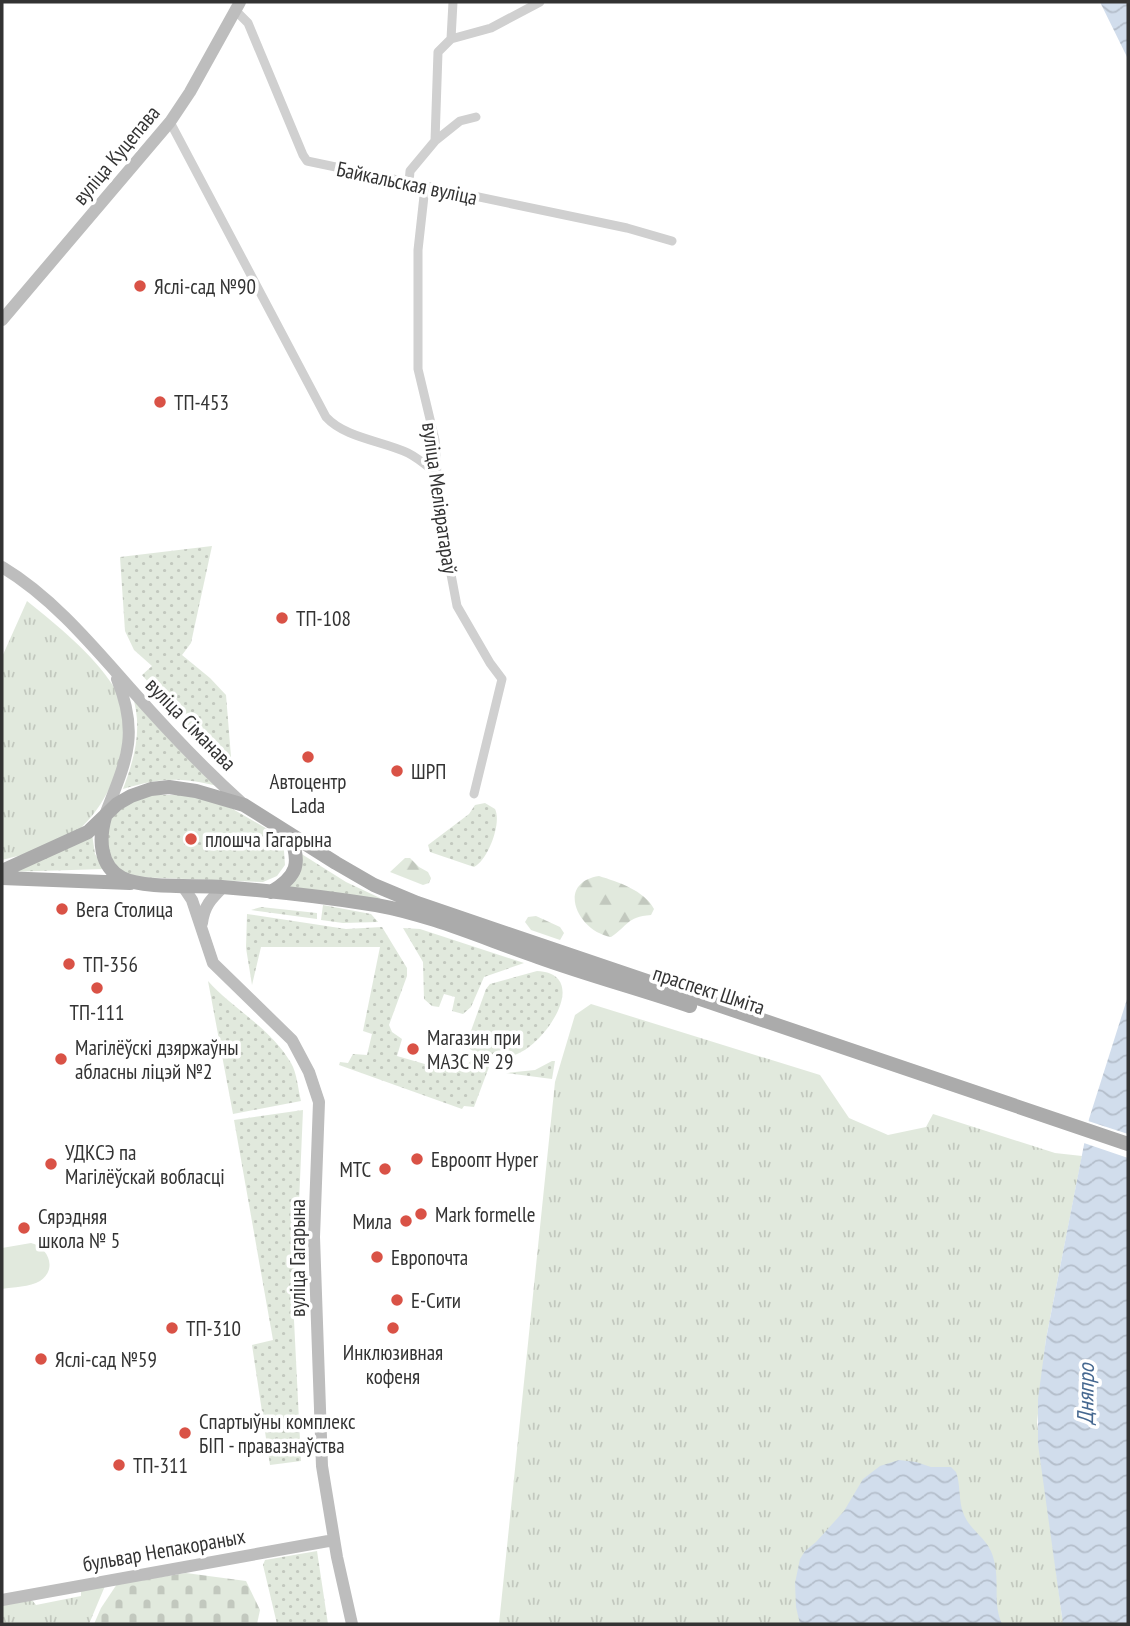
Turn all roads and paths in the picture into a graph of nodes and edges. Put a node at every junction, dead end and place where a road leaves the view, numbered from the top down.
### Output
1 (453, 2) edge
2 (540, 2) edge
3 (238, 6) edge
4 (451, 39) junction
5 (476, 117) dead end
6 (170, 122) junction
7 (435, 141) junction
8 (410, 183) junction
9 (425, 187) junction
10 (673, 241) dead end
11 (2, 320) edge
12 (436, 473) junction
13 (2, 567) edge
14 (113, 668) junction
15 (474, 794) dead end
16 (244, 805) junction
17 (105, 815) junction
18 (290, 835) junction
19 (2, 871) edge
20 (2, 878) edge
21 (137, 883) junction
22 (182, 885) junction
23 (223, 887) junction
24 (271, 892) junction
25 (201, 930) junction
26 (932, 1082) junction
27 (1128, 1144) edge
28 (1128, 1153) edge
29 (334, 1541) junction
30 (2, 1600) edge
31 (352, 1624) edge

1 - 4 street
2 - 4 street
3 - 6 main road, вуліца Куцепава
3 - 8 street, Байкальская вуліца
4 - 7 street
5 - 7 street
6 - 11 main road, вуліца Куцепава
6 - 12 street
7 - 8 street
8 - 9 street, Байкальская вуліца
9 - 10 street, Байкальская вуліца
9 - 12 street, вуліца Меліяратараў
12 - 15 street, вуліца Меліяратараў
13 - 14 main road, вуліца Сіманава
14 - 16 main road, вуліца Сіманава
14 - 17 main road, вуліца Сіманава
16 - 17 main road, праспект Шміта
16 - 18 main road, праспект Шміта
17 - 19 main road
17 - 21 main road
18 - 24 main road
18 - 26 main road, праспект Шміта
20 - 21 main road
21 - 22 main road, праспект Шміта
22 - 23 main road, праспект Шміта
22 - 25 main road, вуліца Гагарына
23 - 24 main road, праспект Шміта
23 - 25 main road
24 - 26 main road, праспект Шміта
25 - 29 main road, вуліца Гагарына
26 - 27 main road, праспект Шміта
26 - 28 main road, праспект Шміта
29 - 30 main road, бульвар Непакораных
29 - 31 main road, вуліца Гагарына

